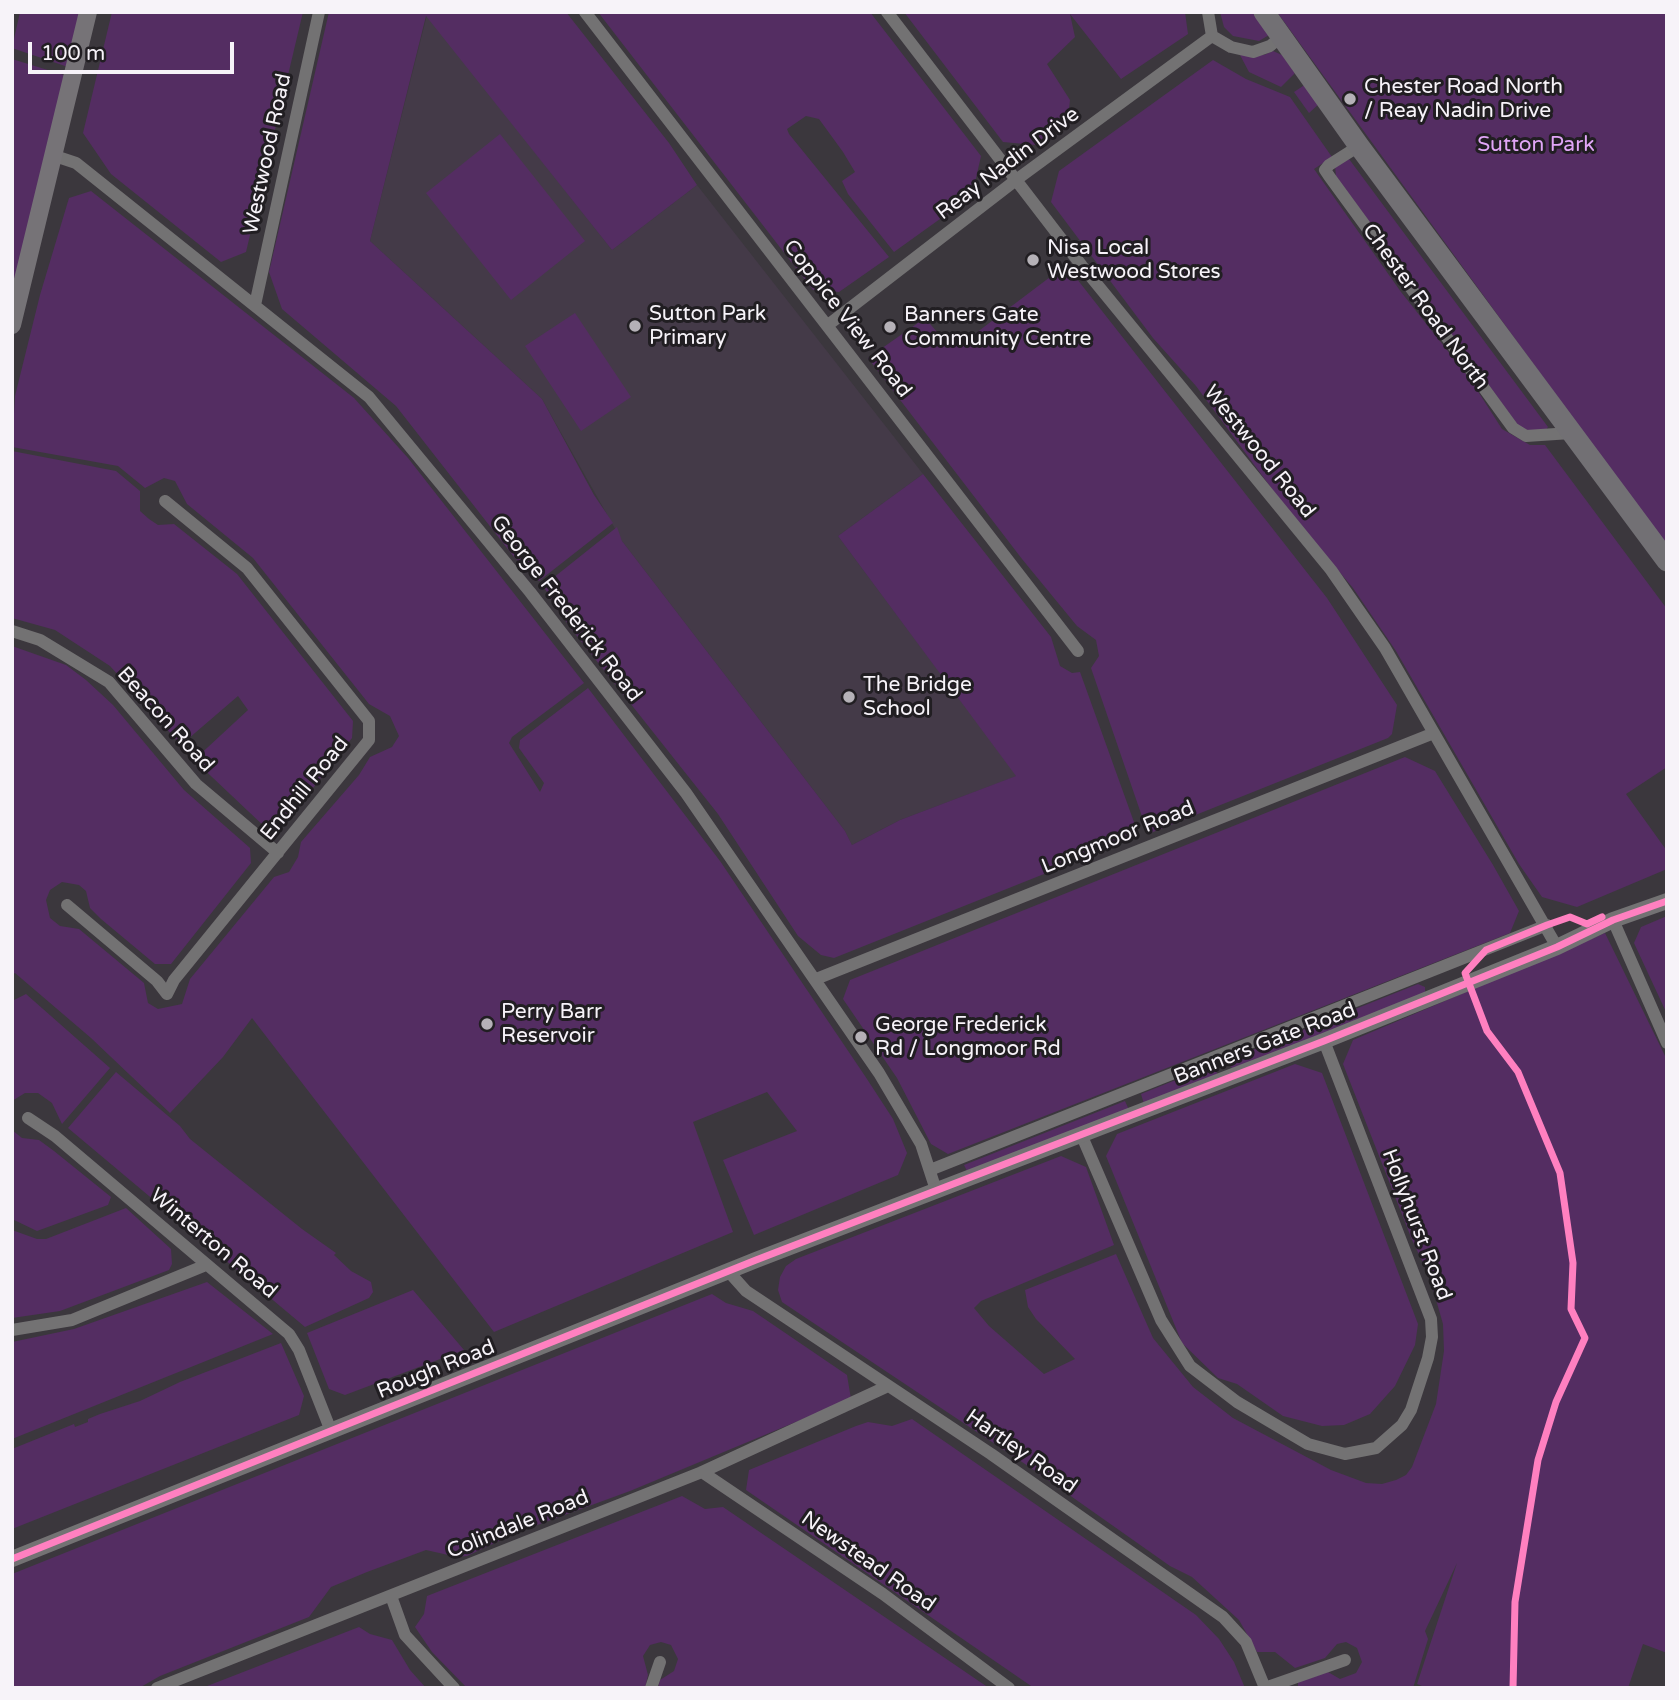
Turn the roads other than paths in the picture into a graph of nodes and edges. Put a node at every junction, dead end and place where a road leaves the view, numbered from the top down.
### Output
1 (88, 12) edge
2 (319, 12) edge
3 (585, 12) edge
4 (887, 12) edge
5 (1208, 12) edge
6 (1264, 12) edge
7 (1212, 36) junction
8 (1282, 36) junction
9 (1359, 146) junction
10 (52, 155) junction
11 (1016, 180) junction
12 (255, 305) junction
13 (12, 325) edge
14 (828, 325) junction
15 (1571, 433) junction
16 (164, 501) dead end
17 (1667, 561) edge
18 (12, 631) edge
19 (1078, 651) dead end
20 (1434, 733) junction
21 (278, 853) junction
22 (1667, 901) edge
23 (68, 905) dead end
24 (1613, 920) junction
25 (1547, 925) junction
26 (1557, 947) junction
27 (816, 979) junction
28 (1324, 1041) junction
29 (1667, 1043) edge
30 (29, 1118) dead end
31 (1081, 1134) junction
32 (930, 1170) junction
33 (936, 1190) junction
34 (873, 1214) joint
35 (206, 1265) junction
36 (729, 1272) junction
37 (12, 1330) edge
38 (888, 1386) junction
39 (331, 1431) junction
40 (702, 1472) junction
41 (12, 1559) edge
42 (391, 1596) junction
43 (1345, 1660) dead end
44 (660, 1662) dead end
45 (157, 1688) edge
46 (454, 1688) edge
47 (651, 1688) edge
48 (1009, 1688) edge
49 (1265, 1688) edge

1 - 10 main road
2 - 12 street, Westwood Road
3 - 14 street, Coppice View Road
4 - 11 street, Westwood Road
5 - 7 street
6 - 8 highway, Chester Road North
7 - 8 street
7 - 11 street, Reay Nadin Drive
8 - 9 highway, Chester Road North
9 - 15 highway, Chester Road North
9 - 15 street, Chester Road North
10 - 12 street, George Frederick Road
10 - 13 main road
11 - 14 street, Reay Nadin Drive
11 - 20 street, Westwood Road
12 - 27 street, George Frederick Road
14 - 19 street, Coppice View Road
15 - 17 highway, Chester Road North
16 - 21 street, Endhill Road
18 - 21 street, Beacon Road
20 - 25 street, Westwood Road
20 - 27 street, Longmoor Road
21 - 23 street, Endhill Road
22 - 24 street, Banners Gate Road
24 - 26 street, Banners Gate Road
24 - 29 street
25 - 26 street, Westwood Road
25 - 32 street, Banners Gate Road
26 - 28 street, Banners Gate Road
27 - 32 street, George Frederick Road
28 - 31 street, Banners Gate Road
28 - 31 street, Hollyhurst Road
30 - 35 street, Winterton Road
31 - 33 street, Banners Gate Road
32 - 33 street, George Frederick Road
33 - 34 street, Banners Gate Road
34 - 36 street, Rough Road
35 - 37 street
35 - 39 street, Winterton Road
36 - 38 street, Hartley Road
36 - 39 street, Rough Road
38 - 40 street, Colindale Road
38 - 49 street, Hartley Road
39 - 41 street, Rough Road
40 - 42 street, Colindale Road
40 - 48 street, Newstead Road
42 - 45 street, Colindale Road
42 - 46 street
43 - 49 street
44 - 47 street

